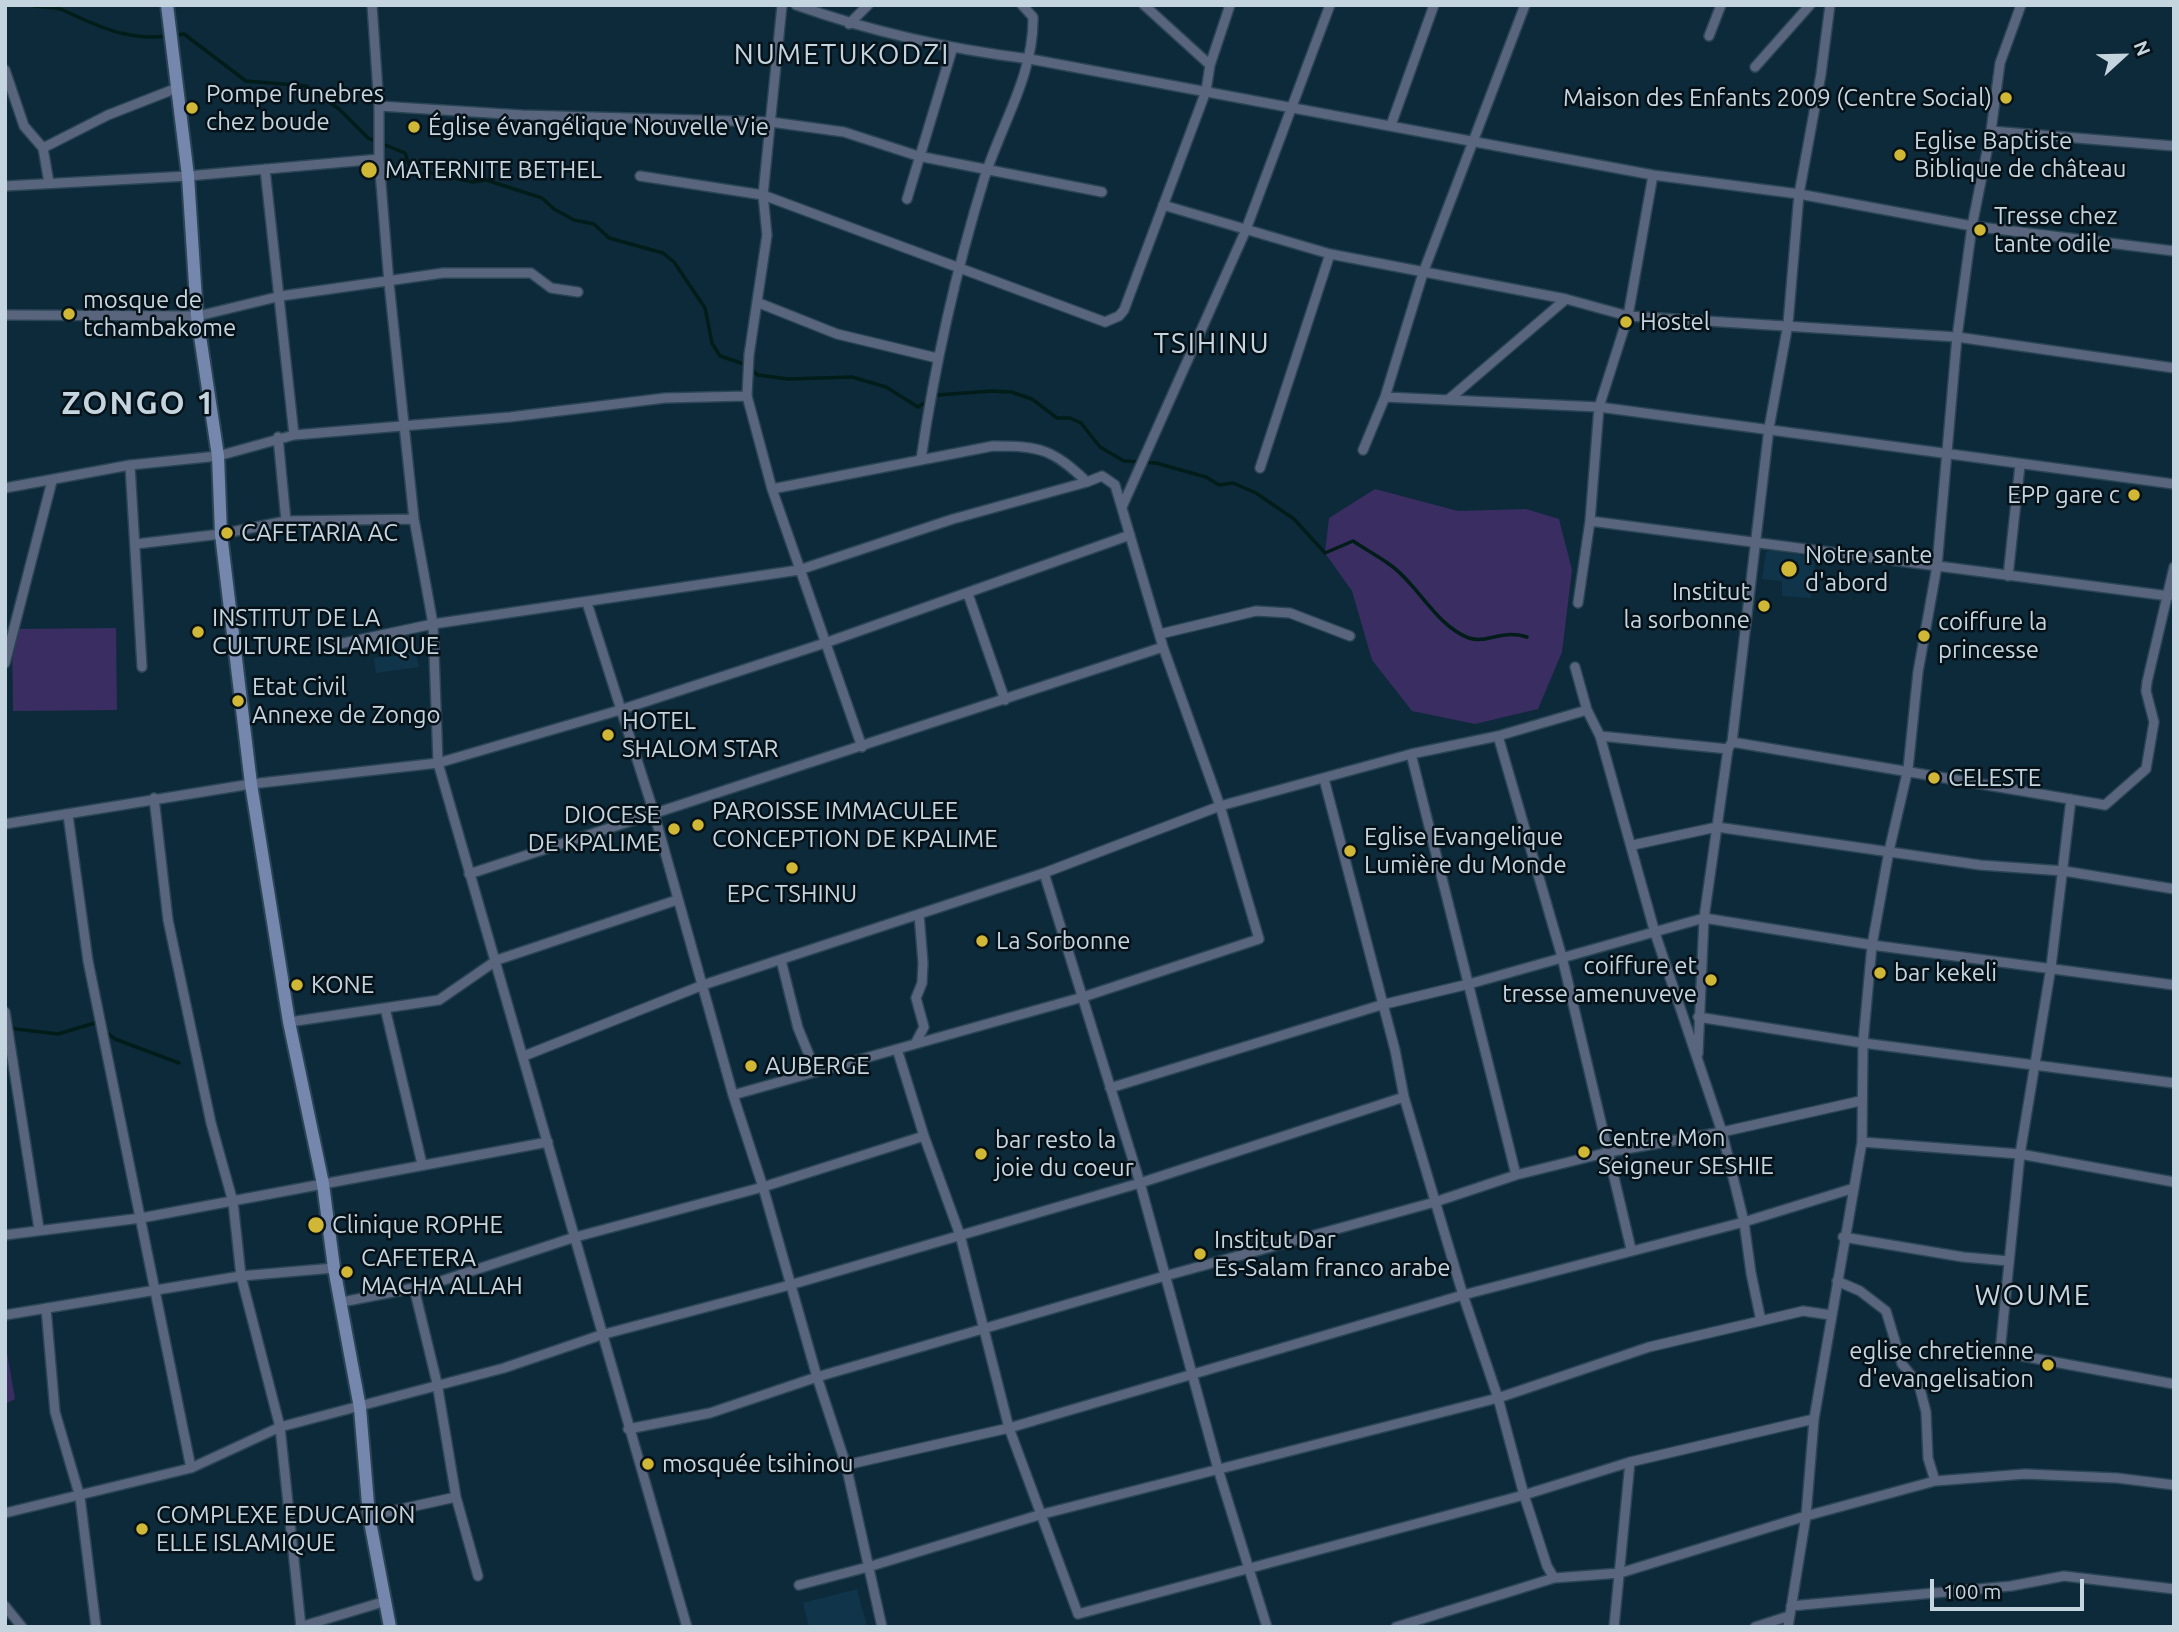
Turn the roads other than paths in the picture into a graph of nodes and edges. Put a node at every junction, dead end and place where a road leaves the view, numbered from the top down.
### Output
1 (167, 5) edge
2 (372, 5) edge
3 (782, 5) edge
4 (796, 5) edge
5 (868, 5) edge
6 (1022, 5) edge
7 (1144, 5) edge
8 (1230, 5) edge
9 (1330, 5) edge
10 (1434, 5) edge
11 (1525, 5) edge
12 (1721, 5) edge
13 (1810, 5) edge
14 (1830, 5) edge
15 (2021, 5) edge
16 (849, 24) junction
17 (1709, 36) dead end
18 (952, 50) junction
19 (1030, 59) junction
20 (1210, 65) junction
21 (1755, 67) dead end
22 (5, 70) edge
23 (177, 88) junction
24 (1206, 91) junction
25 (379, 106) junction
26 (1290, 110) junction
27 (771, 122) junction
28 (1391, 125) junction
29 (1991, 131) junction
30 (1475, 141) junction
31 (2174, 146) edge
32 (43, 148) junction
33 (918, 156) junction
34 (379, 159) junction
35 (265, 169) junction
36 (986, 172) junction
37 (1653, 175) junction
38 (188, 176) junction
39 (640, 176) dead end
40 (49, 183) junction
41 (5, 186) edge
42 (1102, 192) dead end
43 (1799, 194) junction
44 (763, 195) junction
45 (907, 199) dead end
46 (1163, 205) junction
47 (1972, 226) junction
48 (1245, 232) junction
49 (2174, 251) edge
50 (1330, 254) junction
51 (958, 265) junction
52 (1423, 273) junction
53 (389, 283) junction
54 (578, 292) dead end
55 (281, 296) junction
56 (1566, 299) junction
57 (759, 303) junction
58 (5, 315) edge
59 (197, 316) junction
60 (1628, 316) junction
61 (1788, 324) junction
62 (1957, 337) junction
63 (937, 358) junction
64 (2174, 368) edge
65 (747, 396) junction
66 (1385, 397) junction
67 (1448, 400) junction
68 (1599, 407) junction
69 (406, 427) junction
70 (1769, 428) junction
71 (295, 435) junction
72 (278, 437) junction
73 (1363, 450) dead end
74 (1947, 455) junction
75 (218, 456) junction
76 (921, 459) junction
77 (2020, 464) junction
78 (130, 465) junction
79 (1260, 468) dead end
80 (52, 481) junction
81 (1087, 482) junction
82 (2174, 484) edge
83 (5, 488) edge
84 (772, 489) junction
85 (1122, 508) junction
86 (414, 519) junction
87 (286, 521) junction
88 (1590, 521) junction
89 (220, 534) junction
90 (1130, 535) junction
91 (1756, 542) junction
92 (135, 544) junction
93 (1937, 566) junction
94 (2174, 567) edge
95 (799, 570) junction
96 (2008, 576) junction
97 (968, 594) junction
98 (2169, 596) junction
99 (587, 603) junction
100 (1578, 603) dead end
101 (433, 624) junction
102 (9, 634) edge
103 (1160, 634) junction
104 (1350, 636) dead end
105 (825, 643) junction
106 (339, 644) dead end
107 (1163, 647) junction
108 (5, 663) edge
109 (142, 667) dead end
110 (1575, 667) dead end
111 (1005, 700) junction
112 (620, 710) junction
113 (1587, 710) junction
114 (1498, 736) junction
115 (1601, 736) junction
116 (1730, 746) junction
117 (862, 747) junction
118 (1411, 754) junction
119 (438, 763) junction
120 (1908, 769) junction
121 (1324, 779) junction
122 (251, 783) junction
123 (153, 797) junction
124 (2070, 799) junction
125 (1220, 806) junction
126 (654, 813) junction
127 (68, 815) junction
128 (5, 824) edge
129 (1717, 827) junction
130 (1633, 845) junction
131 (1889, 851) junction
132 (2064, 871) junction
133 (1044, 873) junction
134 (469, 874) junction
135 (2174, 889) edge
136 (677, 900) junction
137 (919, 914) junction
138 (1704, 918) junction
139 (1655, 933) junction
140 (1872, 945) junction
141 (1562, 957) junction
142 (497, 960) junction
143 (780, 960) junction
144 (2051, 967) junction
145 (1469, 984) junction
146 (703, 985) junction
147 (2174, 985) edge
148 (1083, 997) junction
149 (1381, 1005) junction
150 (385, 1008) junction
151 (5, 1012) edge
152 (1698, 1017) junction
153 (289, 1022) junction
154 (1863, 1043) junction
155 (915, 1044) junction
156 (897, 1049) junction
157 (1698, 1054) junction
158 (524, 1056) junction
159 (2034, 1063) junction
160 (816, 1072) junction
161 (2174, 1083) edge
162 (1110, 1088) junction
163 (733, 1095) junction
164 (1404, 1097) junction
165 (1860, 1101) junction
166 (1722, 1132) junction
167 (924, 1136) junction
168 (548, 1142) junction
169 (1862, 1142) junction
170 (1609, 1152) junction
171 (2020, 1154) junction
172 (422, 1164) junction
173 (1516, 1175) junction
174 (2174, 1182) edge
175 (1140, 1183) junction
176 (323, 1184) junction
177 (763, 1187) junction
178 (1851, 1189) junction
179 (233, 1202) junction
180 (1435, 1202) junction
181 (141, 1218) junction
182 (1744, 1222) junction
183 (39, 1229) junction
184 (5, 1235) edge
185 (960, 1235) junction
186 (1843, 1237) junction
187 (572, 1238) junction
188 (1631, 1249) junction
189 (2009, 1261) junction
190 (334, 1268) junction
191 (241, 1276) junction
192 (1165, 1276) junction
193 (1837, 1281) junction
194 (789, 1285) junction
195 (414, 1288) junction
196 (154, 1291) junction
197 (1463, 1295) junction
198 (342, 1302) junction
199 (46, 1308) junction
200 (5, 1315) edge
201 (1831, 1315) junction
202 (1761, 1321) junction
203 (984, 1330) junction
204 (601, 1335) junction
205 (1191, 1374) junction
206 (817, 1377) junction
207 (437, 1383) junction
208 (2174, 1384) edge
209 (1498, 1398) junction
210 (360, 1408) junction
211 (1814, 1419) junction
212 (280, 1427) junction
213 (1009, 1427) junction
214 (628, 1429) junction
215 (1630, 1462) junction
216 (846, 1465) junction
217 (191, 1468) junction
218 (1218, 1469) junction
219 (1935, 1481) junction
220 (2174, 1485) edge
221 (1524, 1494) junction
222 (80, 1497) junction
223 (456, 1497) junction
224 (5, 1513) edge
225 (1039, 1515) junction
226 (369, 1516) junction
227 (1806, 1516) junction
228 (868, 1567) junction
229 (1249, 1567) junction
230 (1620, 1573) junction
231 (478, 1576) dead end
232 (1554, 1578) junction
233 (799, 1585) dead end
234 (2174, 1589) edge
235 (386, 1601) junction
236 (5, 1606) edge
237 (1789, 1617) edge
238 (22, 1627) edge
239 (96, 1627) edge
240 (301, 1627) edge
241 (390, 1627) edge
242 (687, 1627) edge
243 (882, 1627) edge
244 (1267, 1627) edge
245 (1396, 1627) edge
246 (1614, 1627) edge
247 (1755, 1627) edge

1 - 23 street
2 - 25 street
3 - 27 street
4 - 16 street
5 - 16 street
6 - 19 street
7 - 20 street
8 - 20 street
9 - 26 street
10 - 28 street
11 - 30 street
12 - 17 street
13 - 21 street
14 - 43 street
15 - 29 street
16 - 18 street
18 - 19 street
18 - 33 street
19 - 24 street
19 - 36 street
20 - 24 street
22 - 32 street
23 - 32 street
23 - 38 street
24 - 26 street
24 - 46 street
25 - 27 street
25 - 34 street
26 - 28 street
26 - 48 street
27 - 33 street
27 - 44 street
28 - 30 street
29 - 31 street
29 - 47 street
30 - 37 street
30 - 52 street
32 - 40 street
33 - 36 street
33 - 45 street
34 - 35 street
34 - 53 street
35 - 38 street
35 - 55 street
36 - 42 street
36 - 51 street
37 - 43 street
37 - 60 street
38 - 40 street
38 - 59 street
39 - 44 street
40 - 41 street
43 - 47 street
43 - 61 street
44 - 51 street
44 - 57 street
46 - 48 street
46 - 51 street
47 - 49 street
47 - 62 street
48 - 50 street
48 - 85 street
50 - 52 street
50 - 79 street
51 - 63 street
52 - 56 street
52 - 66 street
53 - 54 street
53 - 55 street
53 - 69 street
55 - 59 street
55 - 71 street
56 - 60 street
56 - 67 street
57 - 63 street
57 - 65 street
58 - 59 street
59 - 75 street
60 - 61 street
60 - 68 street
61 - 62 street
61 - 70 street
62 - 64 street
62 - 74 street
63 - 76 street
65 - 69 street
65 - 84 street
66 - 67 street
66 - 73 street
67 - 68 street
68 - 70 street
68 - 88 street
69 - 71 street
69 - 86 street
70 - 74 street
70 - 91 street
71 - 72 street
72 - 75 street
72 - 87 street
74 - 77 street
74 - 93 street
75 - 78 street
75 - 89 street
76 - 81 street
76 - 84 street
77 - 82 street
77 - 96 street
78 - 80 street
78 - 92 street
80 - 83 street
80 - 102 street
81 - 85 street
81 - 95 street
84 - 95 street
85 - 90 street
86 - 87 street
86 - 101 street
87 - 89 street
88 - 91 street
88 - 100 street
89 - 92 street
89 - 122 street
90 - 97 street
90 - 103 street
91 - 93 street
91 - 116 street
92 - 109 street
93 - 96 street
93 - 120 street
94 - 98 street
95 - 99 street
95 - 105 street
96 - 98 street
97 - 105 street
97 - 111 street
98 - 124 street
99 - 101 street
99 - 112 street
101 - 106 street
101 - 119 street
102 - 108 street
103 - 104 street
103 - 107 street
105 - 112 street
105 - 117 street
107 - 111 street
107 - 125 street
110 - 113 street
111 - 117 street
112 - 119 street
112 - 126 street
113 - 114 street
113 - 115 street
114 - 118 street
114 - 141 street
115 - 116 street
115 - 130 street
116 - 120 street
116 - 129 street
117 - 126 street
118 - 121 street
118 - 145 street
119 - 122 street
119 - 134 street
120 - 124 street
120 - 131 street
121 - 125 street
121 - 149 street
122 - 123 street
122 - 153 street
123 - 127 street
123 - 179 street
124 - 132 street
125 - 133 street
125 - 148 street
126 - 134 street
126 - 136 street
127 - 128 street
127 - 181 street
129 - 130 street
129 - 131 street
129 - 138 street
130 - 139 street
131 - 132 street
131 - 140 street
132 - 135 street
132 - 144 street
133 - 137 street
133 - 148 street
134 - 142 street
136 - 142 street
136 - 146 street
137 - 143 street
137 - 155 street
138 - 139 street
138 - 140 street
138 - 152 street
139 - 141 street
139 - 157 street
140 - 144 street
140 - 154 street
141 - 145 street
141 - 170 street
142 - 150 street
142 - 158 street
143 - 146 street
143 - 160 street
144 - 147 street
144 - 159 street
145 - 149 street
145 - 173 street
146 - 158 street
146 - 163 street
148 - 155 street
148 - 162 street
149 - 162 street
149 - 164 street
150 - 153 street
150 - 172 street
151 - 183 street
152 - 154 street
152 - 157 street
153 - 176 street
154 - 159 street
154 - 165 street
155 - 156 street
156 - 160 street
156 - 167 street
157 - 166 street
158 - 168 street
159 - 161 street
159 - 171 street
160 - 163 street
162 - 175 street
163 - 177 street
164 - 175 street
164 - 180 street
165 - 166 street
165 - 169 street
166 - 170 street
166 - 182 street
167 - 177 street
167 - 185 street
168 - 172 street
168 - 187 street
169 - 171 street
169 - 178 street
170 - 173 street
170 - 188 street
171 - 174 street
171 - 189 street
172 - 176 street
173 - 180 street
175 - 185 street
175 - 192 street
176 - 179 street
176 - 190 street
177 - 187 street
177 - 194 street
178 - 182 street
178 - 186 street
179 - 181 street
179 - 191 street
180 - 192 street
180 - 197 street
181 - 183 street
181 - 196 street
182 - 188 street
182 - 202 street
183 - 184 street
185 - 194 street
185 - 203 street
186 - 189 street
186 - 193 street
187 - 195 street
187 - 204 street
188 - 197 street
189 - 208 street
190 - 191 street
190 - 198 street
191 - 196 street
191 - 212 street
192 - 203 street
192 - 205 street
193 - 201 street
193 - 219 street
194 - 204 street
194 - 206 street
195 - 198 street
195 - 207 street
196 - 199 street
196 - 217 street
197 - 205 street
197 - 209 street
198 - 210 street
199 - 200 street
199 - 222 street
201 - 202 street
201 - 211 street
202 - 209 street
203 - 206 street
203 - 213 street
204 - 207 street
204 - 214 street
205 - 213 street
205 - 218 street
206 - 214 street
206 - 216 street
207 - 210 street
207 - 223 street
209 - 218 street
209 - 221 street
210 - 212 street
210 - 226 street
211 - 215 street
211 - 227 street
212 - 217 street
212 - 240 street
213 - 216 street
213 - 225 street
214 - 242 street
215 - 221 street
215 - 230 street
216 - 228 street
217 - 222 street
218 - 225 street
218 - 229 street
219 - 220 street
219 - 227 street
221 - 229 street
221 - 232 street
222 - 224 street
222 - 239 street
223 - 226 street
223 - 231 street
225 - 228 street
225 - 229 street
226 - 235 street
227 - 230 street
227 - 237 street
228 - 233 street
228 - 243 street
229 - 244 street
230 - 232 street
230 - 246 street
232 - 245 street
234 - 237 street
235 - 240 street
235 - 241 street
236 - 238 street
237 - 247 street

